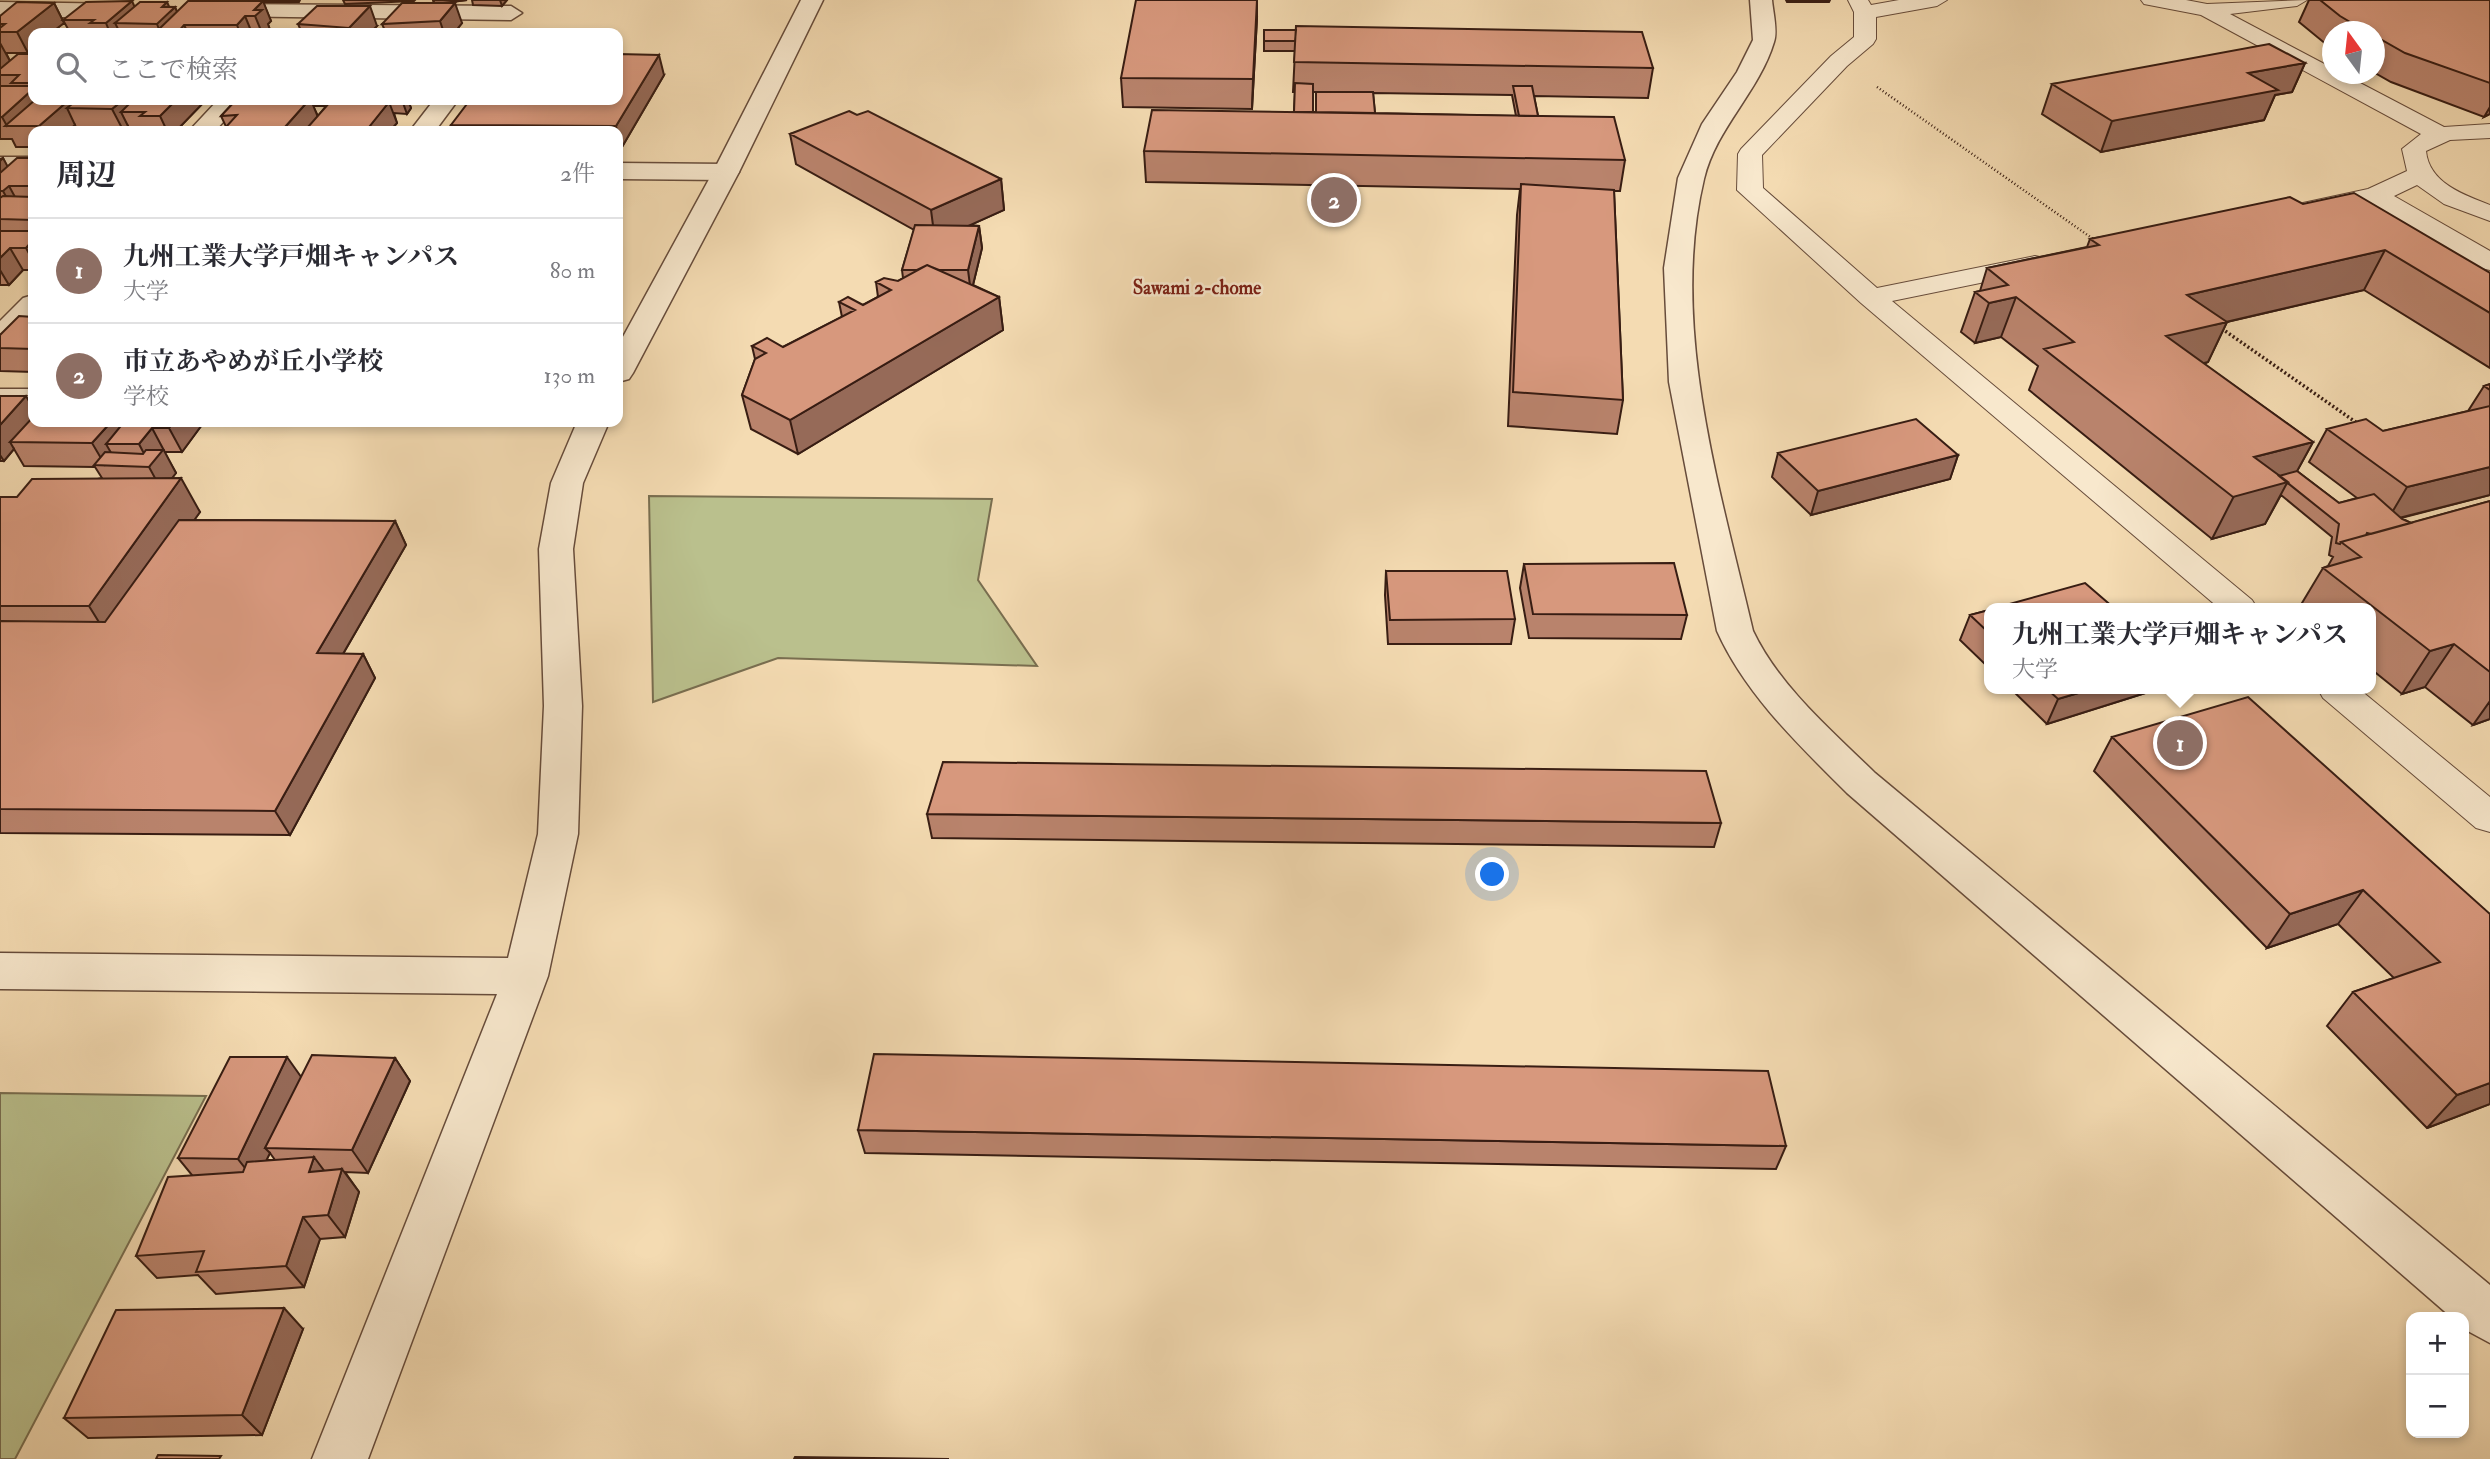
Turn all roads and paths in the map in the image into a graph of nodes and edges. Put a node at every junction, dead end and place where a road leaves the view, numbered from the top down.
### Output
1 (812, 0) edge
2 (1761, 0) edge
3 (1937, 0) edge
4 (2151, 0) edge
5 (2297, 0) edge
6 (98, 5) edge
7 (321, 6) edge
8 (1862, 6) edge
9 (517, 7) edge
10 (0, 9) edge
11 (2207, 10) junction
12 (145, 11) edge
13 (197, 11) edge
14 (71, 28) edge
15 (301, 28) edge
16 (500, 28) edge
17 (1839, 61) junction
18 (226, 105) edge
19 (442, 105) edge
20 (206, 126) edge
21 (426, 126) edge
22 (2490, 131) edge
23 (2440, 134) junction
24 (0, 165) edge
25 (28, 165) edge
26 (623, 171) edge
27 (726, 172) junction
28 (2420, 174) junction
29 (2375, 195) junction
30 (2490, 213) edge
31 (2282, 214) edge
32 (2108, 249) joint
33 (2490, 262) edge
34 (1871, 297) junction
35 (28, 309) edge
36 (2216, 324) edge
37 (0, 338) edge
38 (623, 364) edge
39 (0, 398) edge
40 (28, 398) edge
41 (2358, 424) edge
42 (591, 427) edge
43 (2234, 603) edge
44 (2342, 694) edge
45 (2490, 818) edge
46 (0, 971) edge
47 (526, 976) junction
48 (2490, 1318) edge
49 (340, 1459) edge

1 - 27 street
2 - 48 street
3 - 8 lane
4 - 11 lane
5 - 11 lane
6 - 10 street
6 - 12 street
6 - 14 street
7 - 9 street
7 - 13 street
7 - 15 street
8 - 17 lane
9 - 16 street
11 - 23 lane
17 - 32 path
17 - 34 lane
18 - 20 street
19 - 21 street
22 - 23 lane
23 - 28 lane
24 - 25 street
26 - 27 street
27 - 38 street
28 - 29 lane
28 - 30 lane
29 - 31 lane
29 - 33 lane
32 - 34 lane
34 - 43 lane
35 - 37 street
36 - 41 path
39 - 40 street
42 - 47 street
44 - 45 lane
46 - 47 street
47 - 49 street

